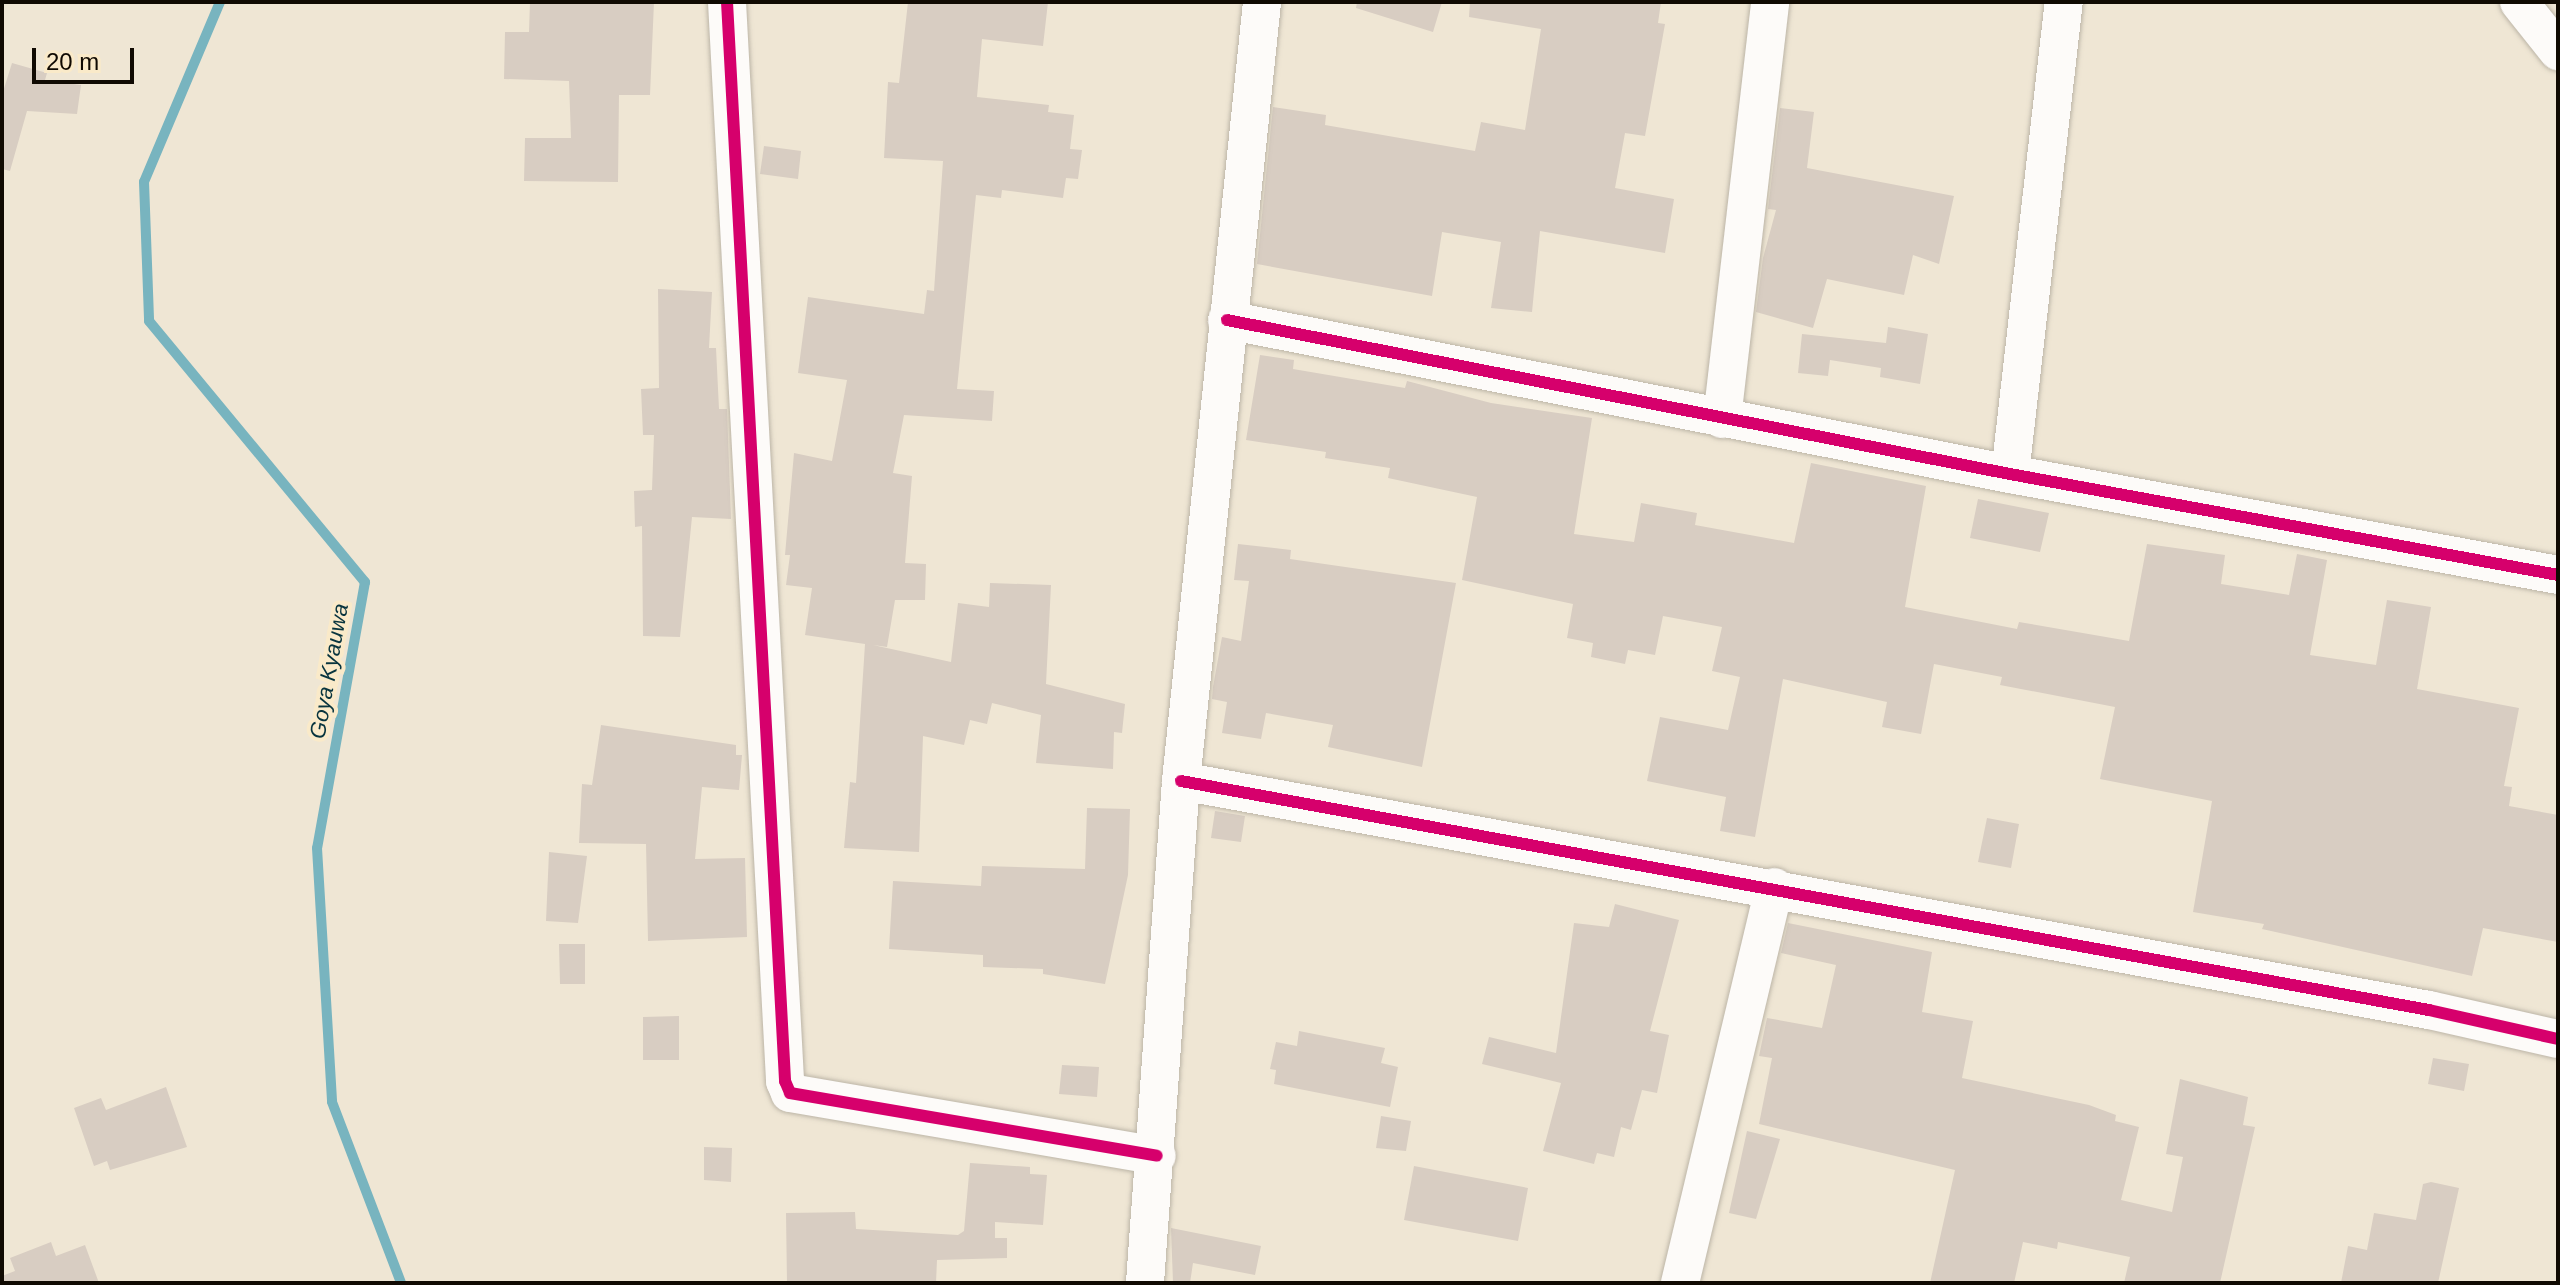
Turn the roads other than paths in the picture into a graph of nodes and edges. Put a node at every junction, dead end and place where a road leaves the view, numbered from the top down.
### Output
1 (727, 2) edge
2 (1262, 2) edge
3 (1770, 2) edge
4 (2064, 2) edge
5 (2519, 2) edge
6 (2558, 51) edge
7 (1227, 320) junction
8 (1722, 419) junction
9 (2010, 474) junction
10 (2558, 575) edge
11 (1181, 781) junction
12 (1774, 887) junction
13 (2558, 1039) edge
14 (1157, 1156) junction
15 (1145, 1283) edge
16 (1680, 1283) edge

1 - 14 street
2 - 7 street
3 - 8 street
4 - 9 street
5 - 6 street
7 - 8 street
7 - 11 street
8 - 9 street
9 - 10 street
11 - 12 street
11 - 14 street
12 - 13 street
12 - 16 street
14 - 15 street

